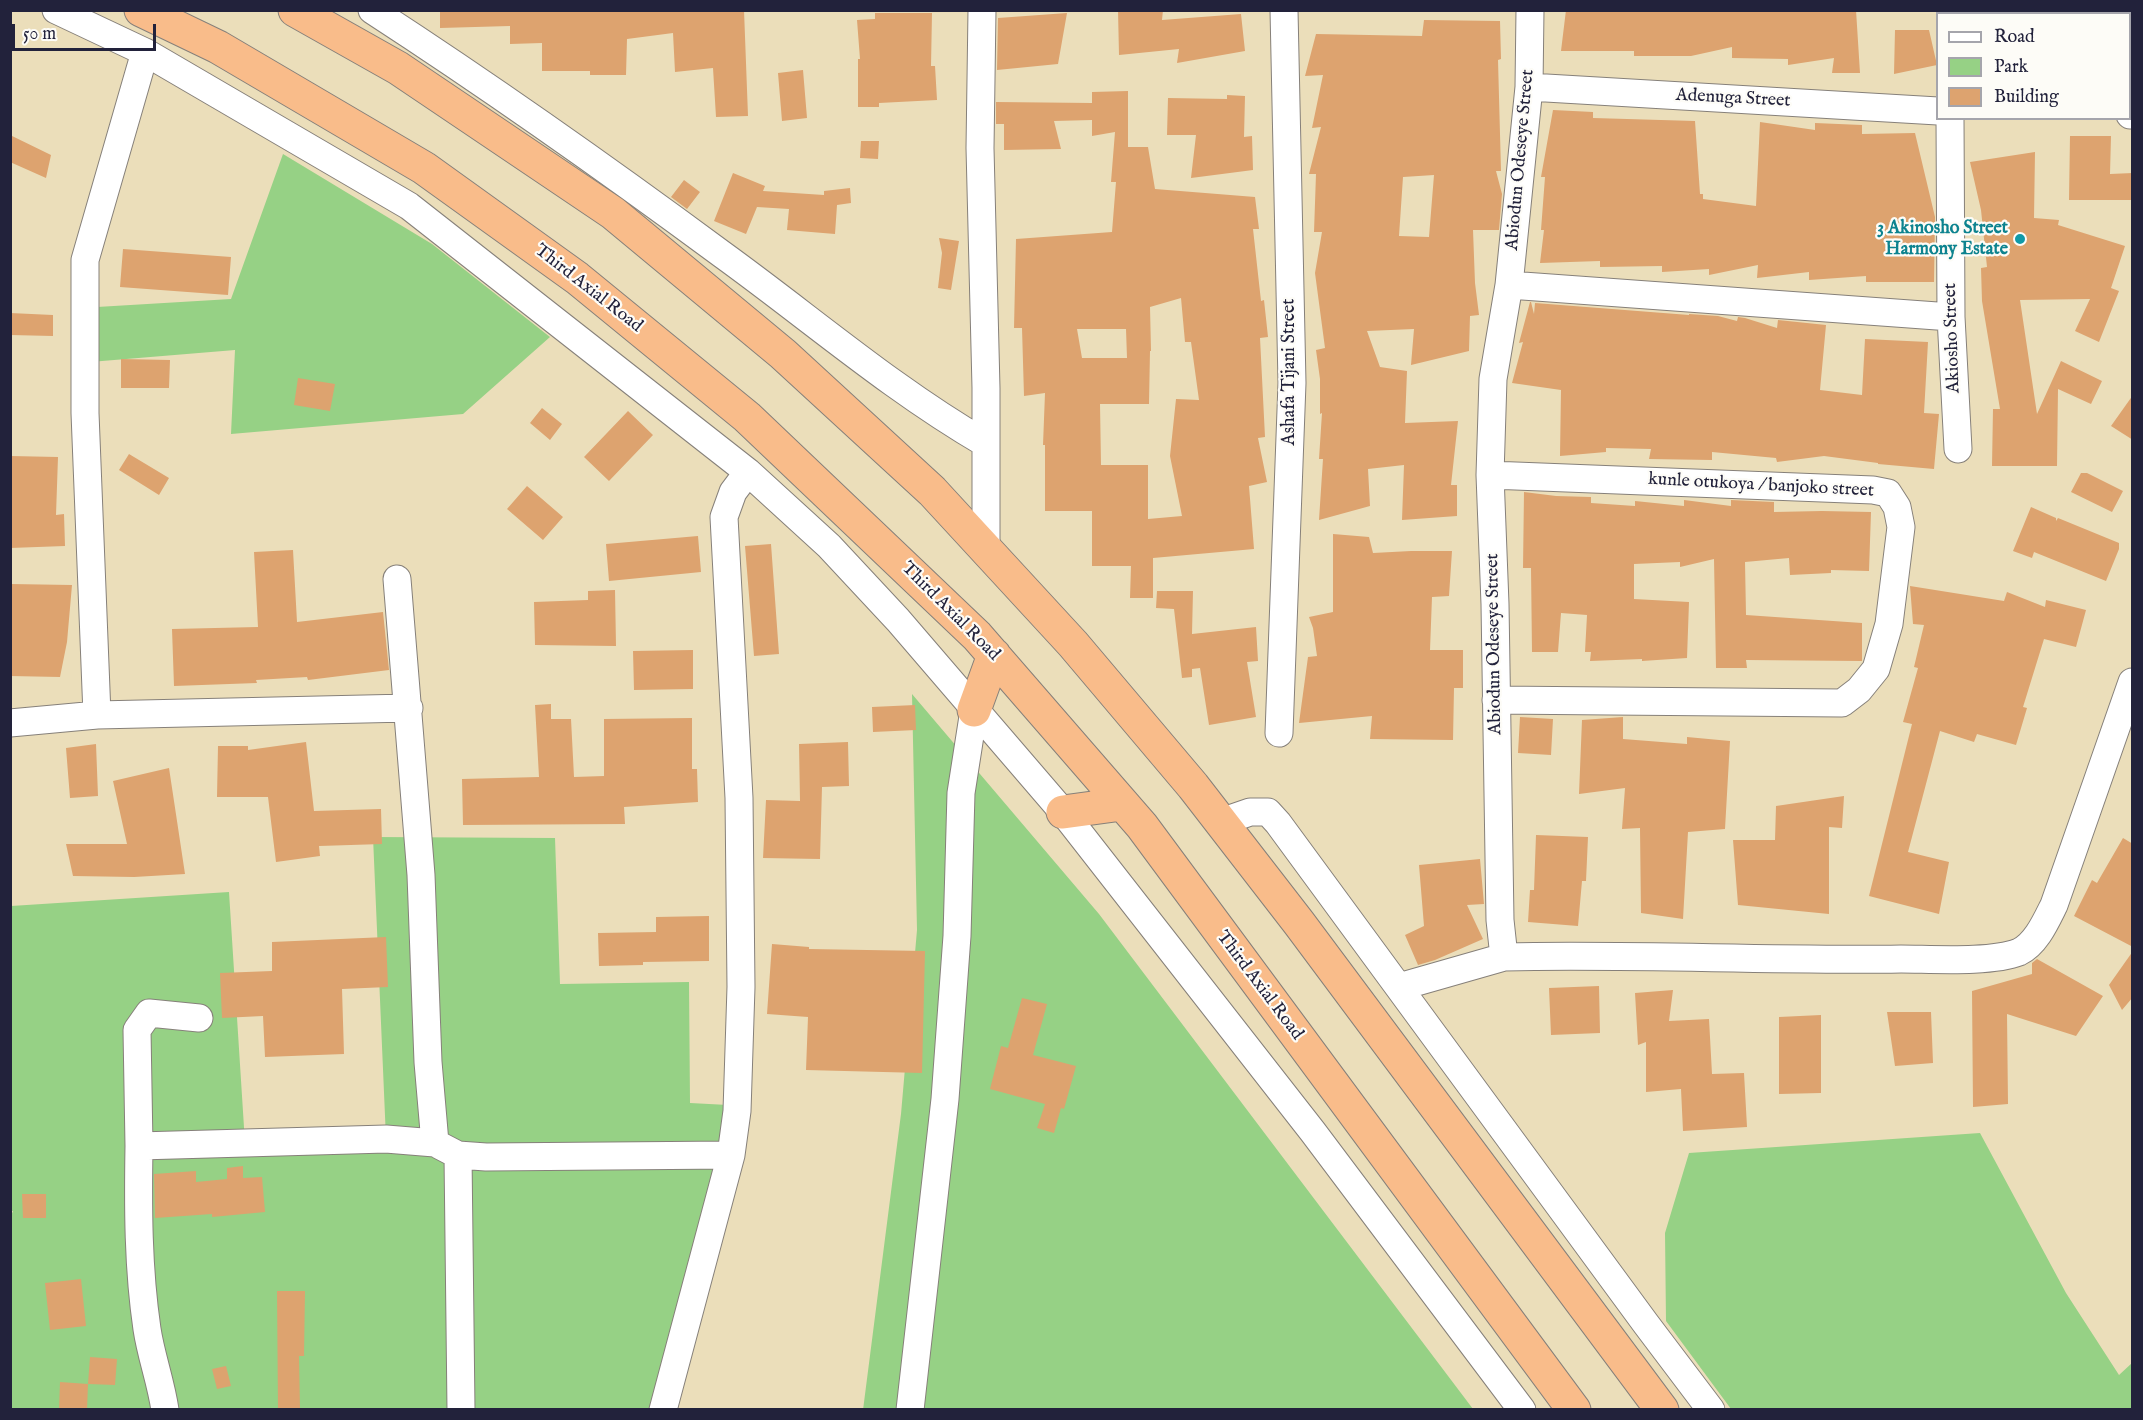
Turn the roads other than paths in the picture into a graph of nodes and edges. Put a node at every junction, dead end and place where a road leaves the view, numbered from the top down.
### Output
1 (56, 10) edge
2 (141, 10) edge
3 (295, 10) edge
4 (372, 10) edge
5 (982, 10) edge
6 (1284, 10) edge
7 (1530, 10) edge
8 (145, 52) junction
9 (1529, 87) junction
10 (1936, 111) edge
11 (1950, 120) edge
12 (1509, 285) junction
13 (1951, 317) junction
14 (985, 443) junction
15 (1958, 449) dead end
16 (748, 472) junction
17 (1490, 475) junction
18 (986, 548) junction
19 (397, 579) dead end
20 (994, 655) junction
21 (2133, 682) edge
22 (1496, 700) junction
23 (409, 708) junction
24 (974, 710) junction
25 (97, 715) junction
26 (10, 723) edge
27 (1279, 733) dead end
28 (1122, 804) junction
29 (1063, 812) junction
30 (1221, 822) junction
31 (1504, 957) junction
32 (1399, 987) junction
33 (199, 1018) dead end
34 (139, 1146) junction
35 (446, 1149) junction
36 (731, 1155) junction
37 (165, 1410) edge
38 (461, 1410) edge
39 (663, 1410) edge
40 (909, 1410) edge
41 (1522, 1410) edge
42 (1574, 1410) edge
43 (1662, 1410) edge
44 (1711, 1410) edge

1 - 8 street
2 - 20 highway, Third Axial Road
3 - 18 highway
4 - 14 street
5 - 14 street
6 - 27 street, Ashafa Tijani Street
7 - 9 street, Abiodun Odeseye Street
8 - 16 street
8 - 25 street
9 - 10 street, Adenuga Street
9 - 12 street, Abiodun Odeseye Street
11 - 13 street, Akiosho Street
12 - 13 street
12 - 17 street, Abiodun Odeseye Street
13 - 15 street, Akiosho Street
14 - 18 street
16 - 24 street
16 - 36 street
17 - 22 street, Abiodun Odeseye Street
17 - 22 street, kunle otukoya / banjoko street
18 - 30 highway
19 - 23 street
20 - 24 highway
20 - 28 highway, Third Axial Road
21 - 31 street
22 - 31 street, Abiodun Odeseye Street
23 - 25 street
23 - 35 street
24 - 29 street
24 - 40 street
25 - 26 street
28 - 29 highway
28 - 42 highway, Third Axial Road
29 - 41 street
30 - 32 street
30 - 43 highway
31 - 32 street
32 - 44 street
33 - 34 street
34 - 35 street
34 - 37 street
35 - 36 street
35 - 38 street
36 - 39 street

